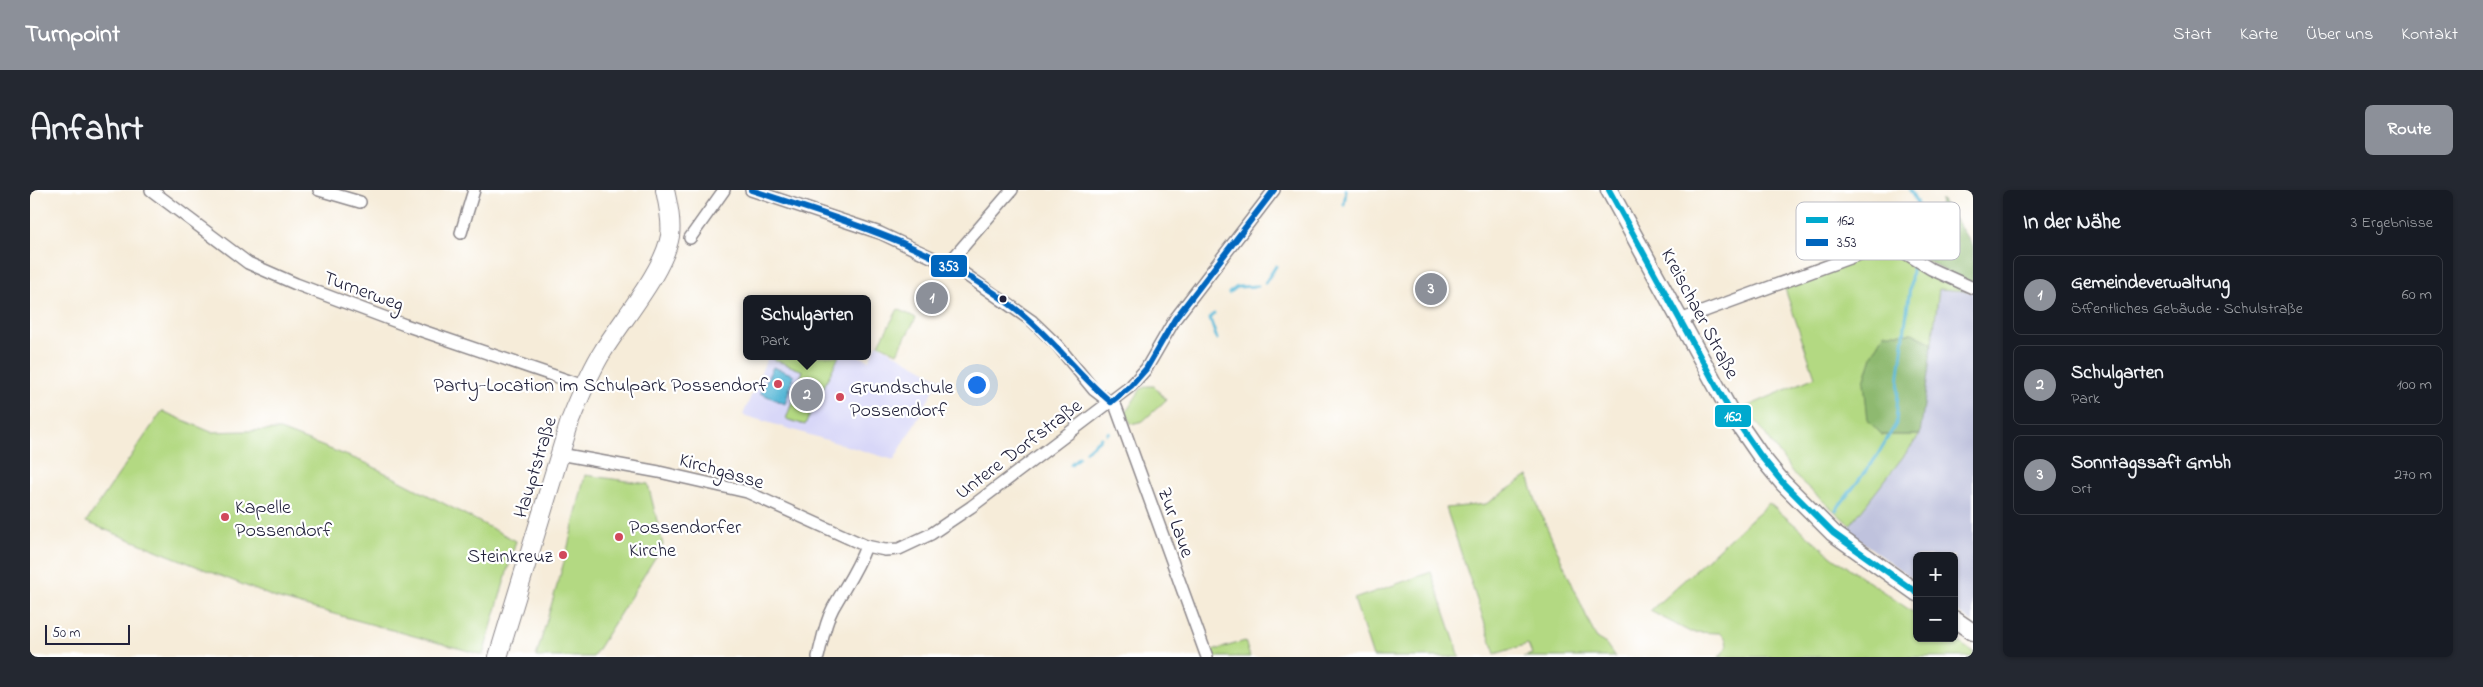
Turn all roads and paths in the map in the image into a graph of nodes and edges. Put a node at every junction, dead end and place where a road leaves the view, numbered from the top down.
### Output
1 (151, 190) edge
2 (319, 190) edge
3 (474, 190) edge
4 (665, 190) edge
5 (724, 190) edge
6 (752, 190) edge
7 (1012, 190) edge
8 (1274, 190) edge
9 (1609, 190) edge
10 (360, 202) dead end
11 (461, 233) dead end
12 (690, 238) dead end
13 (1844, 260) edge
14 (1916, 260) edge
15 (948, 264) junction
16 (1973, 288) edge
17 (1680, 320) junction
18 (584, 386) junction
19 (1111, 402) junction
20 (560, 454) junction
21 (866, 546) junction
22 (1913, 590) edge
23 (1958, 622) edge
24 (1973, 632) edge
25 (498, 657) edge
26 (818, 657) edge
27 (1206, 657) edge

1 - 18 street, Turnerweg
2 - 10 street
3 - 11 street
4 - 18 main road, Hauptstraße
5 - 12 street
6 - 15 street
7 - 15 street
8 - 19 street, Untere Dorfstraße
9 - 17 main road, Kreischaer Straße
13 - 17 street
14 - 16 street
15 - 19 street
17 - 22 main road, Kreischaer Straße
18 - 20 main road, Hauptstraße
19 - 21 street, Untere Dorfstraße
19 - 27 street, Zur Laue
20 - 21 street, Kirchgasse
20 - 25 main road, Hauptstraße
21 - 26 street
23 - 24 main road

